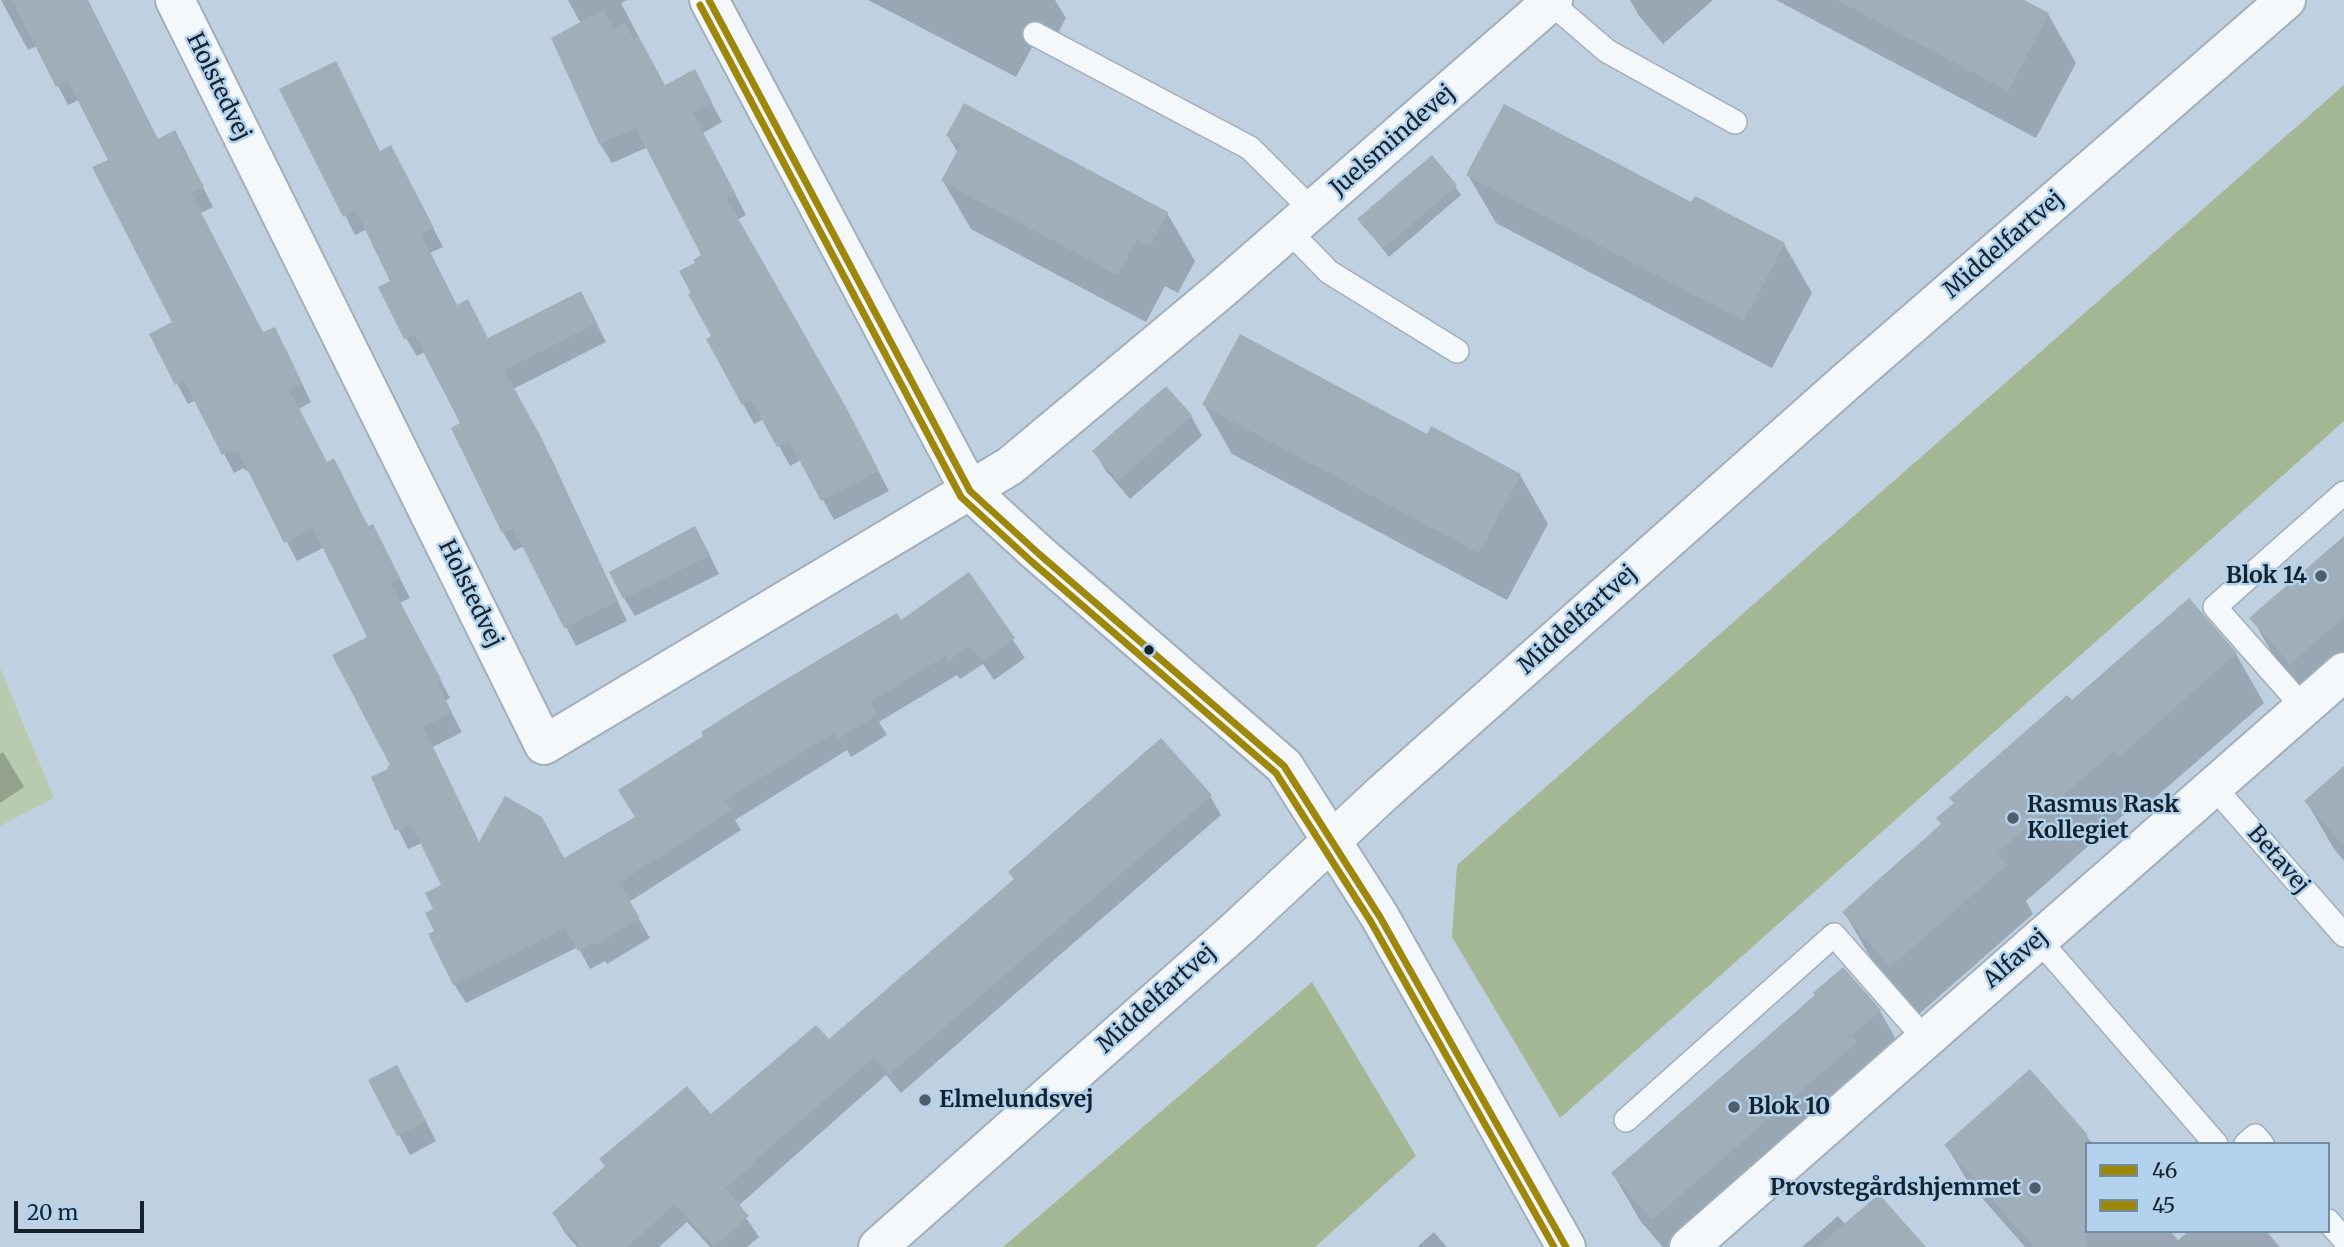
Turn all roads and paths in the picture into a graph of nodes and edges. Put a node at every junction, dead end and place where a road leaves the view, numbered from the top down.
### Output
1 (175, 0) edge
2 (709, 0) edge
3 (2286, 0) edge
4 (1551, 1) edge
5 (1035, 34) dead end
6 (1735, 122) dead end
7 (1301, 221) junction
8 (1457, 351) dead end
9 (970, 491) junction
10 (2344, 493) edge
11 (2344, 672) edge
12 (2303, 707) junction
13 (2212, 785) junction
14 (1331, 840) junction
15 (2344, 935) edge
16 (2038, 939) junction
17 (1925, 1039) junction
18 (1626, 1120) dead end
19 (2214, 1142) edge
20 (2330, 1223) edge
21 (2344, 1239) edge
22 (878, 1247) edge
23 (1566, 1247) edge
24 (1689, 1247) edge

1 - 9 street, Holstedvej
2 - 9 street
3 - 14 street, Middelfartvej
4 - 6 lane
4 - 7 street, Juelsmindevej
5 - 7 lane
7 - 8 lane
7 - 9 street, Juelsmindevej
9 - 14 street
10 - 12 lane
11 - 12 street, Alfavej
12 - 13 street, Alfavej
13 - 15 lane, Betavej
13 - 16 street, Alfavej
14 - 22 street, Middelfartvej
14 - 23 street
16 - 17 street, Alfavej
16 - 19 lane
17 - 18 lane
17 - 24 street, Alfavej
20 - 21 lane

